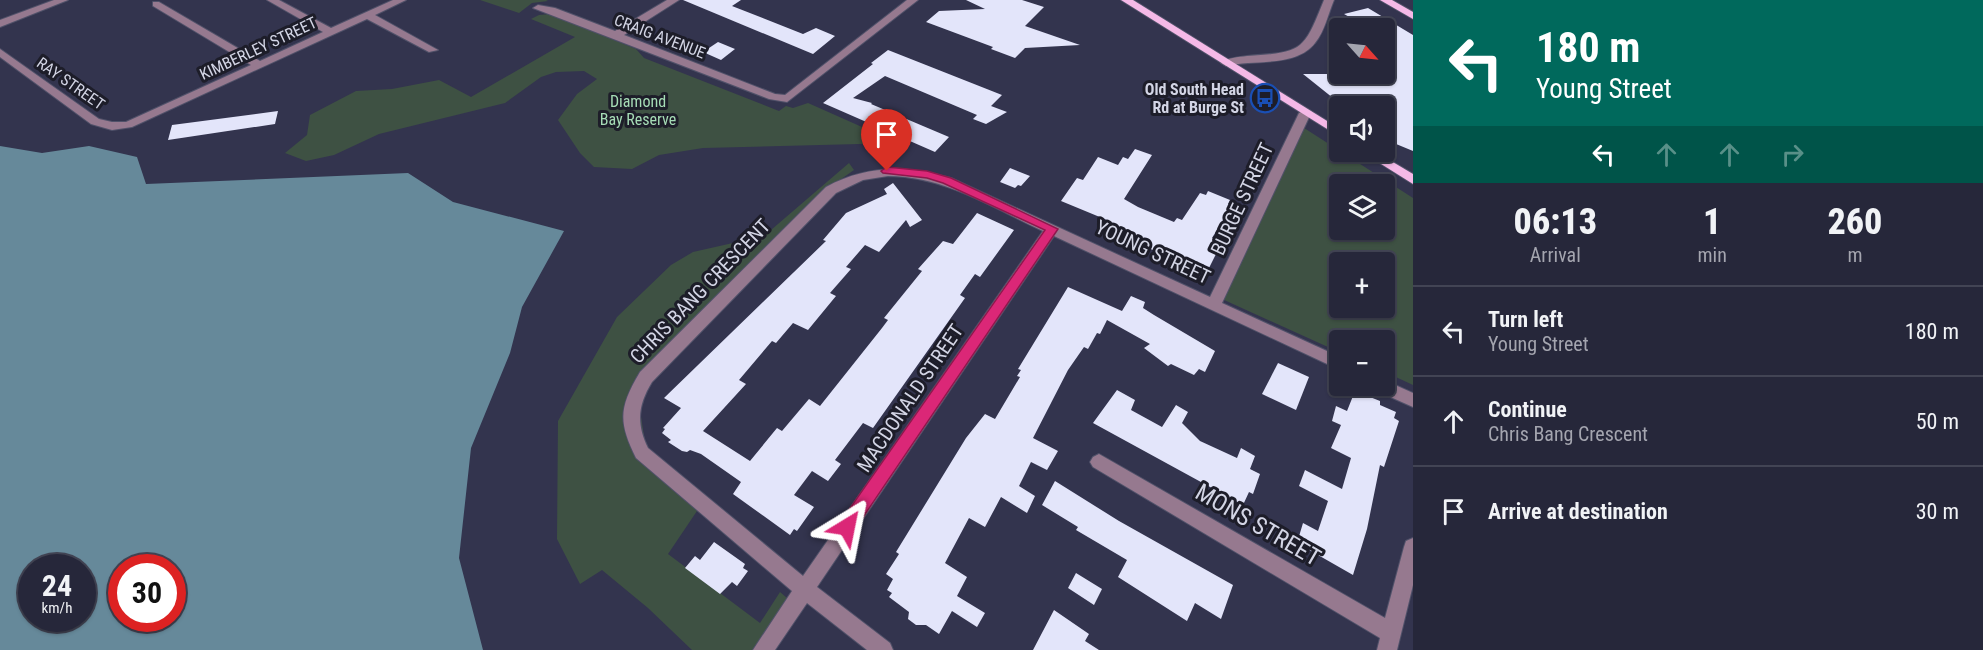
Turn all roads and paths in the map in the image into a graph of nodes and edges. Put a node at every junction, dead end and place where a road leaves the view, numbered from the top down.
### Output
1 (63, 0) edge
2 (272, 0) edge
3 (401, 0) edge
4 (553, 0) edge
5 (674, 0) edge
6 (913, 0) edge
7 (1126, 0) edge
8 (1329, 0) edge
9 (1384, 0) edge
10 (156, 4) dead end
11 (367, 15) junction
12 (1413, 16) edge
13 (0, 24) edge
14 (331, 32) junction
15 (614, 36) junction
16 (433, 50) dead end
17 (0, 52) edge
18 (1226, 63) junction
19 (259, 65) junction
20 (1305, 113) junction
21 (128, 125) joint
22 (1329, 127) edge
23 (1384, 162) edge
24 (947, 180) joint
25 (1413, 180) edge
26 (1052, 229) junction
27 (1215, 303) junction
28 (1329, 359) edge
29 (1395, 392) edge
30 (1413, 400) edge
31 (1099, 462) dead end
32 (1413, 547) edge
33 (804, 589) junction
34 (1389, 641) edge
35 (763, 650) edge
36 (883, 650) edge

1 - 13 street
2 - 14 street
3 - 11 street, KIMBERLEY STREET
4 - 15 street, CRAIG AVENUE
5 - 15 street
6 - 15 street, CRAIG AVENUE
7 - 18 main road
8 - 18 street
9 - 12 main road
10 - 19 street
11 - 14 street, KIMBERLEY STREET
11 - 16 street
14 - 19 street, KIMBERLEY STREET
17 - 21 street, RAY STREET
18 - 20 main road
19 - 21 street, KIMBERLEY STREET
20 - 22 main road
20 - 27 street, BURGE STREET
23 - 25 main road
24 - 26 street, YOUNG STREET
24 - 33 street, CHRIS BANG CRESCENT
26 - 27 street, YOUNG STREET
26 - 33 street, MACDONALD STREET
27 - 28 street, YOUNG STREET
29 - 30 street
31 - 34 street, MONS STREET
32 - 34 street
33 - 35 street, MACDONALD STREET
33 - 36 street, CHRIS BANG CRESCENT

